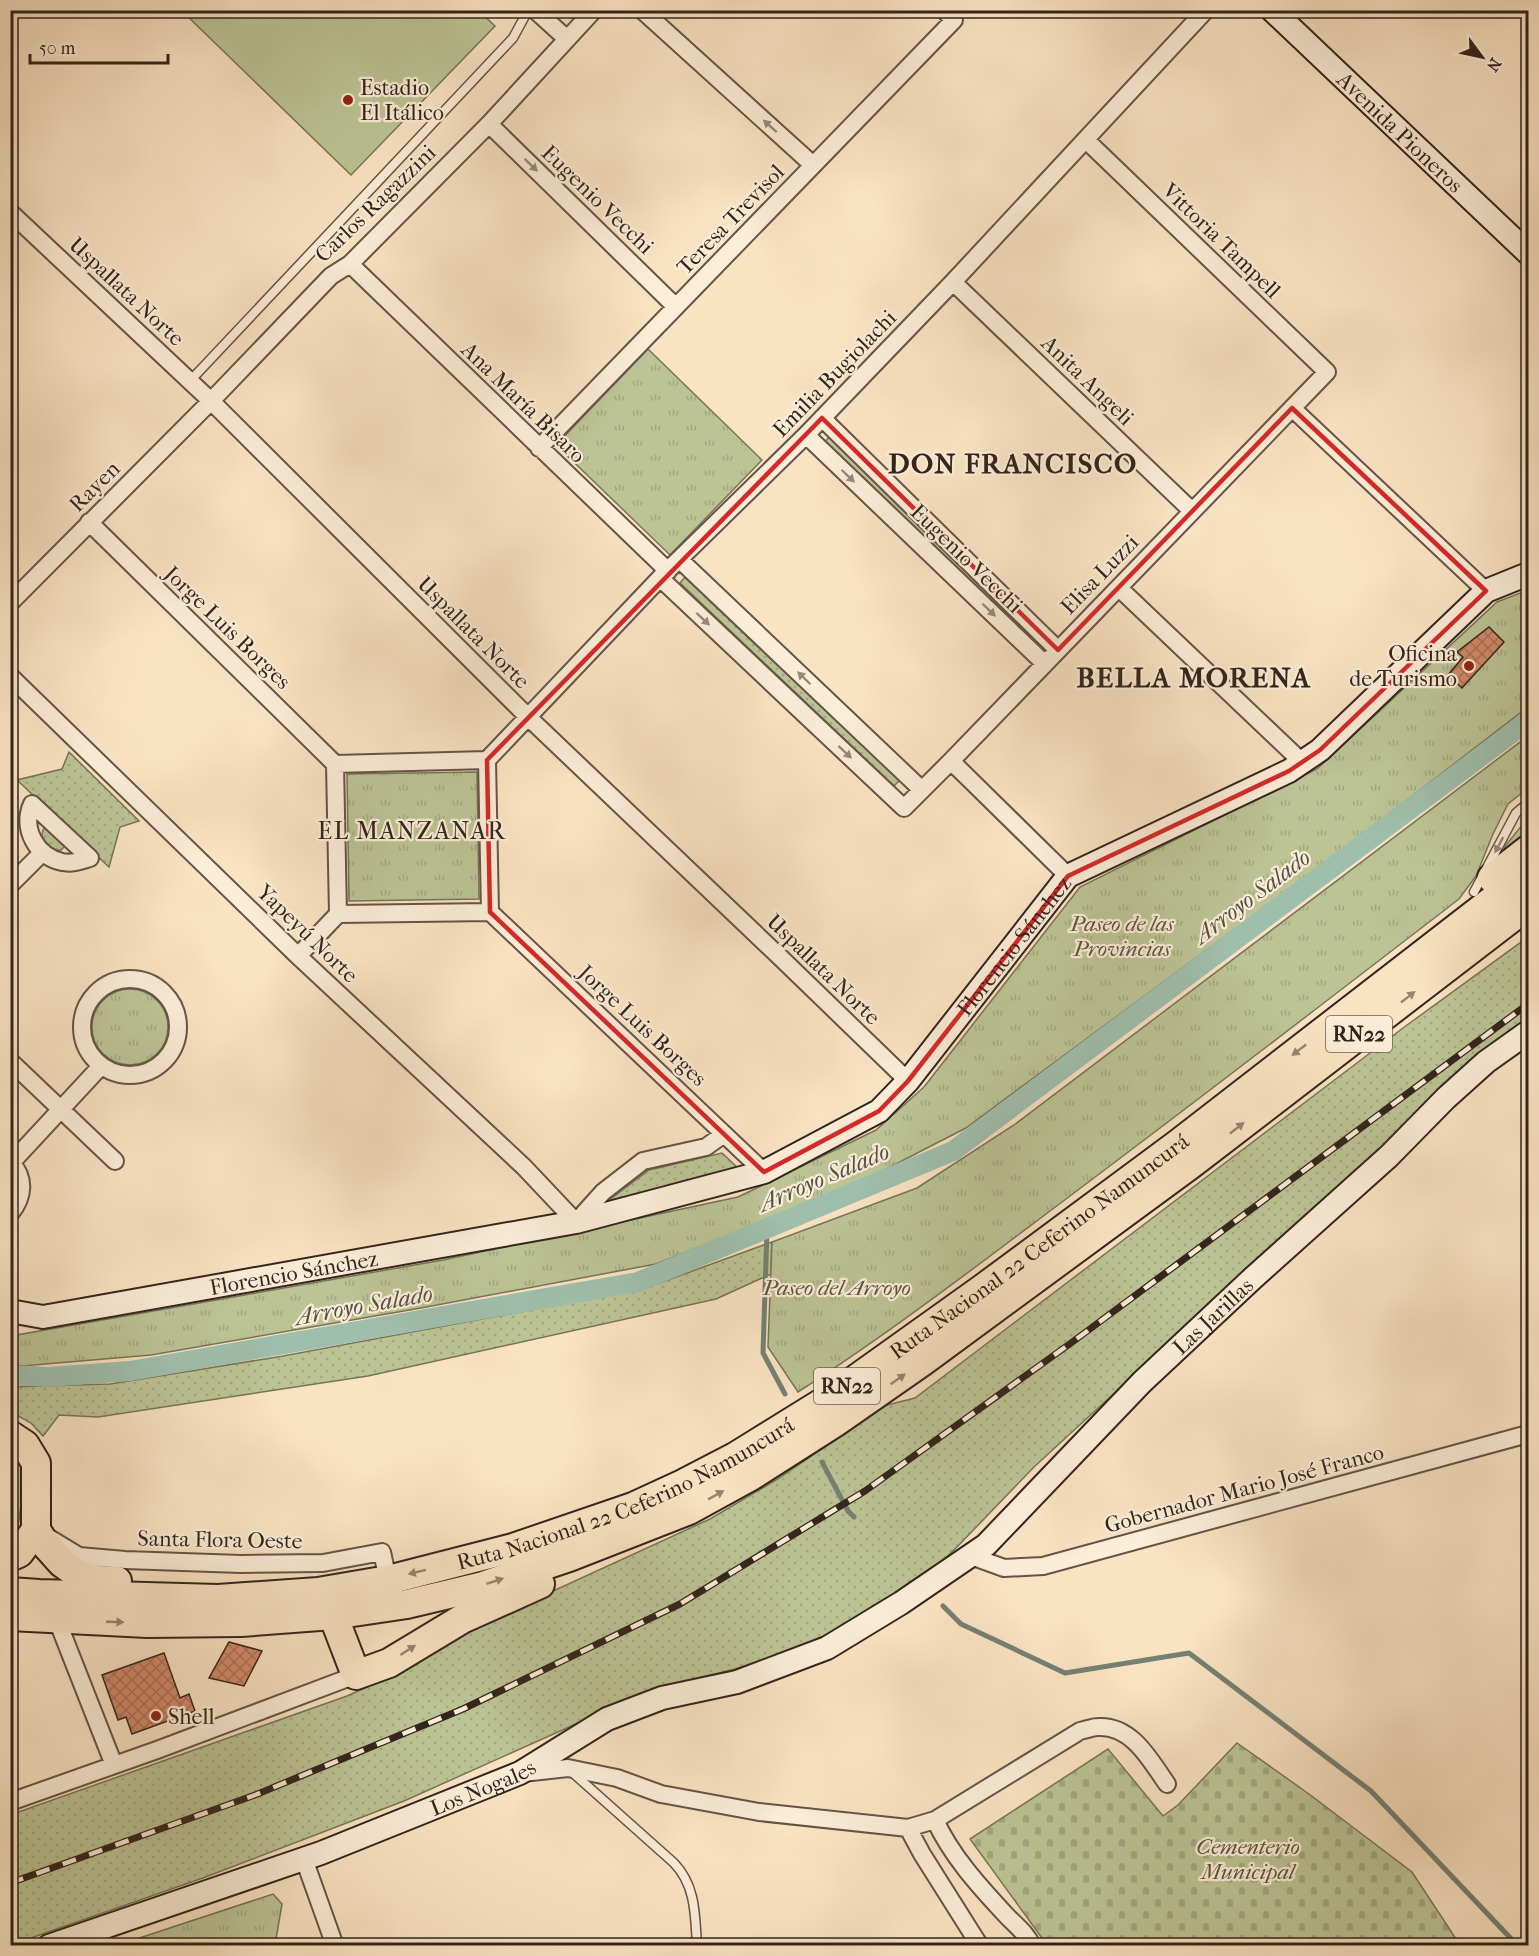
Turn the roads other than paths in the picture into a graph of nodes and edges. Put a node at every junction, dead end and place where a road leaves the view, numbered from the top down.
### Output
1 (594, 10) edge
2 (642, 10) edge
3 (1206, 10) edge
4 (1272, 10) edge
5 (530, 12) edge
6 (949, 15) edge
7 (567, 39) junction
8 (489, 124) junction
9 (1086, 140) junction
10 (813, 165) junction
11 (10, 212) edge
12 (1528, 253) edge
13 (350, 264) junction
14 (953, 282) junction
15 (676, 307) junction
16 (1327, 372) joint
17 (190, 381) junction
18 (211, 401) junction
19 (1292, 408) junction
20 (822, 418) junction
21 (806, 435) junction
22 (539, 448) junction
23 (1192, 511) junction
24 (90, 522) junction
25 (670, 570) junction
26 (1528, 573) edge
27 (1119, 588) junction
28 (1486, 591) junction
29 (10, 603) edge
30 (1058, 650) junction
31 (1045, 664) junction
32 (10, 676) edge
33 (529, 718) junction
34 (487, 760) junction
35 (951, 761) junction
36 (1302, 762) junction
37 (335, 764) junction
38 (922, 790) junction
39 (1528, 803) edge
40 (904, 808) joint
41 (1528, 850) edge
42 (43, 852) dead end
43 (1528, 873) edge
44 (1068, 876) junction
45 (10, 885) edge
46 (1474, 892) junction
47 (1528, 905) edge
48 (490, 912) junction
49 (338, 914) junction
50 (298, 956) junction
51 (1380, 988) junction
52 (1528, 1032) edge
53 (10, 1061) edge
54 (101, 1066) junction
55 (908, 1081) junction
56 (61, 1108) junction
57 (724, 1134) junction
58 (11, 1161) edge
59 (115, 1161) dead end
60 (764, 1172) junction
61 (10, 1214) edge
62 (576, 1222) junction
63 (10, 1311) edge
64 (1528, 1434) edge
65 (10, 1435) edge
66 (689, 1510) junction
67 (36, 1530) junction
68 (971, 1556) junction
69 (10, 1557) edge
70 (388, 1580) junction
71 (10, 1592) edge
72 (901, 1603) joint
73 (325, 1604) junction
74 (10, 1616) edge
75 (57, 1620) junction
76 (10, 1627) edge
77 (356, 1675) junction
78 (114, 1765) junction
79 (568, 1768) junction
80 (520, 1773) junction
81 (1167, 1784) dead end
82 (10, 1802) edge
83 (935, 1820) junction
84 (908, 1828) junction
85 (304, 1859) junction
86 (49, 1946) edge
87 (335, 1946) edge
88 (697, 1946) edge
89 (980, 1946) edge
90 (1032, 1946) edge

1 - 7 street, Carlos Ragazzini
10 -> 2 street
3 - 9 street, Emilia Bugiolachi
4 - 12 street, Avenida Pioneros
5 - 7 street
5 - 17 lane
6 - 10 street, Teresa Trevisol
7 - 8 street, Carlos Ragazzini
8 - 13 street, Carlos Ragazzini
8 -> 15 street, Eugenio Vecchi
9 - 14 street, Emilia Bugiolachi
9 - 16 street, Vittoria Tampell
10 - 15 street, Teresa Trevisol
11 - 17 street, Uspallata Norte
13 - 18 street, Carlos Ragazzini
13 - 22 street, Ana María Bisaro
14 - 20 street, Emilia Bugiolachi
14 - 23 street, Anita Angeli
15 - 22 street, Teresa Trevisol
16 - 19 street, Elisa Luzzi
17 - 18 street, Uspallata Norte
18 - 24 street, Rayen
18 - 33 street, Uspallata Norte
19 - 23 street, Elisa Luzzi
19 - 28 street
20 - 21 street, Emilia Bugiolachi
20 - 30 street, Eugenio Vecchi
21 - 25 street, Emilia Bugiolachi
21 -> 31 street, Eugenio Vecchi
22 - 25 street, Ana María Bisaro
23 - 27 street, Elisa Luzzi
24 - 29 street, Rayen
24 - 37 street, Jorge Luis Borges
25 - 33 street, Emilia Bugiolachi
38 -> 25 street, Ana María Bisaro
25 -> 40 street, Ana María Bisaro
26 - 28 street, Florencio Sánchez
27 - 30 street, Elisa Luzzi
27 - 36 street
28 - 36 street, Florencio Sánchez
30 - 31 street, Elisa Luzzi
31 - 35 street, Elisa Luzzi
32 - 50 street, Yapeyú Norte
33 - 34 street, Emilia Bugiolachi
33 - 55 street, Uspallata Norte
34 - 37 street
34 - 48 street
35 - 38 street, Elisa Luzzi
35 - 44 street
36 - 44 street, Florencio Sánchez
37 - 49 street
38 - 40 street, Elisa Luzzi
39 -> 46 lane
41 - 46 highway
42 - 45 street
43 - 51 highway, Ruta Nacional 22 Ceferino Namuncurá / RN22
44 - 55 street, Florencio Sánchez
46 - 51 highway
66 -> 47 highway, Ruta Nacional 22 Ceferino Namuncurá / RN22
48 - 49 street
48 - 57 street, Jorge Luis Borges
49 - 50 street
50 - 62 street, Yapeyú Norte
51 -> 70 highway, Ruta Nacional 22 Ceferino Namuncurá / RN22
52 - 68 street, Las Jarillas
53 - 56 street
54 - 54 street
54 - 56 street
55 - 60 street, Florencio Sánchez
56 - 58 street
56 - 59 street
57 - 60 street, Jorge Luis Borges
57 - 62 street
58 - 61 street
60 - 62 street, Florencio Sánchez
62 - 63 street, Florencio Sánchez
64 - 68 street, Gobernador Mario José Franco
65 - 67 highway
73 -> 66 highway, Ruta Nacional 22 Ceferino Namuncurá / RN22
77 -> 66 highway
67 - 69 highway
67 - 70 street, Santa Flora Oeste
67 - 73 highway
68 - 72 street, Las Jarillas
70 - 73 highway, Ruta Nacional 22 Ceferino Namuncurá / RN22
71 - 73 highway, Ruta Nacional 22 Ceferino Namuncurá / RN22
72 - 80 street, Los Nogales
75 -> 73 highway, Ruta Nacional 22 Ceferino Namuncurá / RN22
73 - 77 highway
74 - 75 highway, Ruta Nacional 22 Ceferino Namuncurá / RN22
75 - 76 street
75 - 78 street
77 - 78 street
78 - 82 street
79 - 80 street
79 - 84 street
79 - 88 lane
80 - 85 street, Los Nogales
81 - 83 street
83 - 84 street
83 - 90 street
84 - 89 street
85 - 86 street, Los Nogales
85 - 87 street

